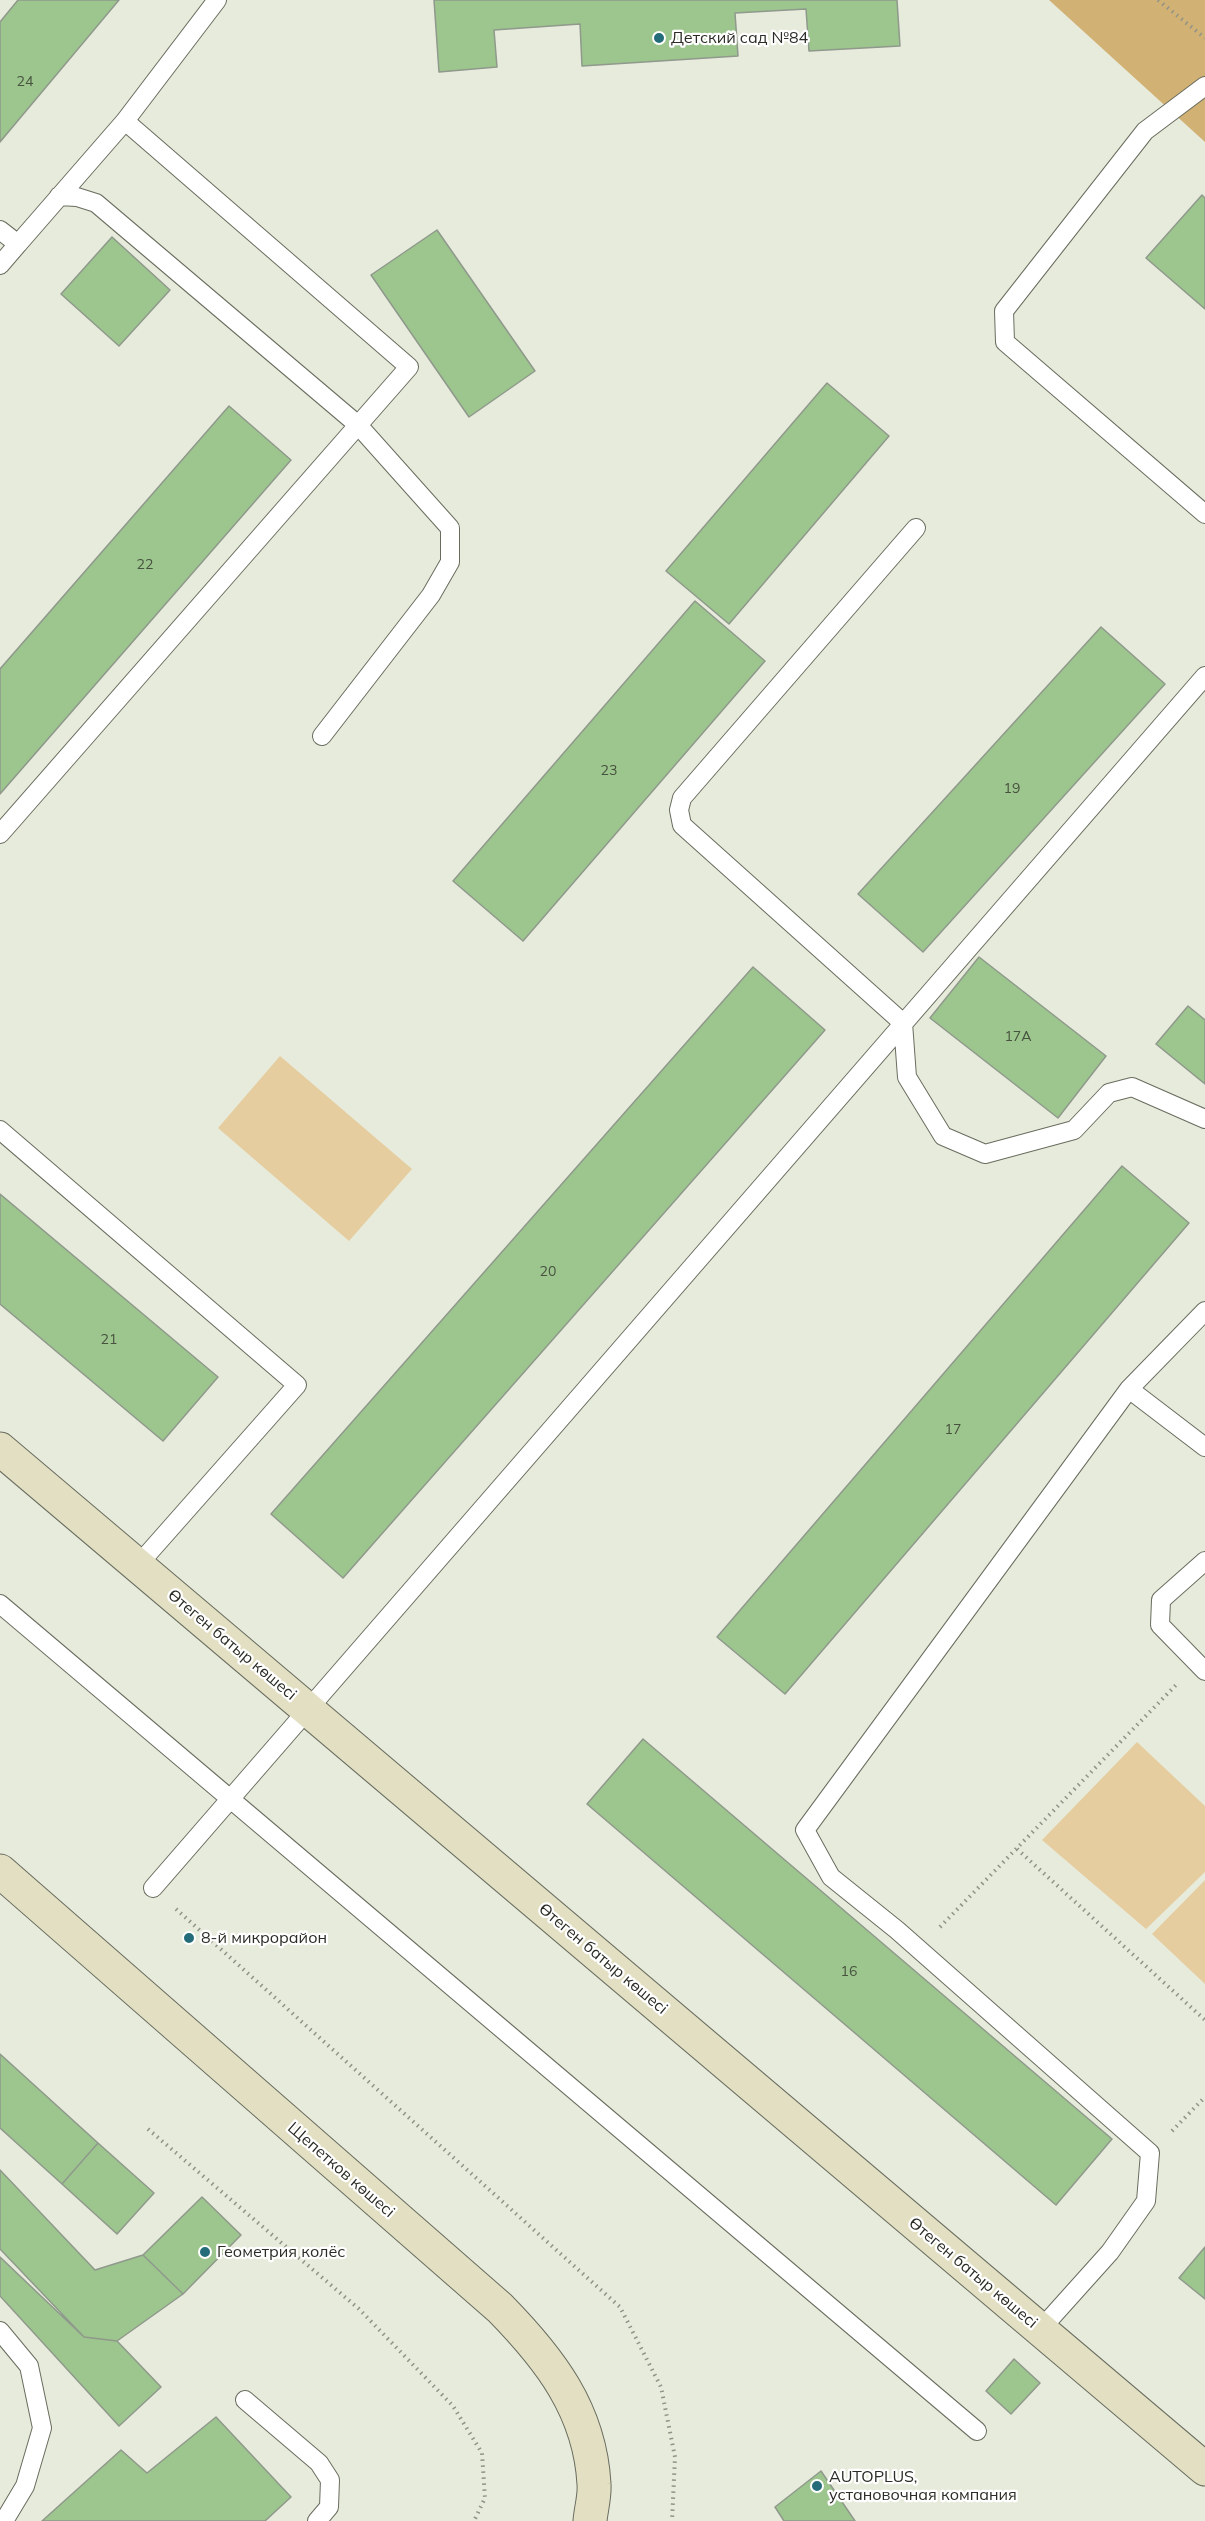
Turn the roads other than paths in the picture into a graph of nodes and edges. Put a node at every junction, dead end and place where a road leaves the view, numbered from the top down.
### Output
1 (217, 0) edge
2 (1205, 86) edge
3 (125, 121) junction
4 (60, 196) junction
5 (0, 230) edge
6 (18, 244) junction
7 (0, 265) edge
8 (358, 425) junction
9 (1205, 514) edge
10 (916, 528) dead end
11 (1205, 676) edge
12 (322, 736) dead end
13 (0, 834) edge
14 (903, 1023) junction
15 (1205, 1119) edge
16 (0, 1130) edge
17 (1205, 1311) edge
18 (1129, 1389) junction
19 (1205, 1447) edge
20 (0, 1449) edge
21 (1205, 1561) edge
22 (138, 1564) junction
23 (0, 1604) edge
24 (1201, 1667) edge
25 (307, 1708) junction
26 (230, 1799) junction
27 (0, 1871) edge
28 (153, 1888) road end
29 (1040, 2330) junction
30 (0, 2331) edge
31 (245, 2400) dead end
32 (977, 2431) dead end
33 (1205, 2469) edge
34 (4, 2521) edge
35 (317, 2521) edge
36 (590, 2521) edge

1 - 3 lane
2 - 9 lane
3 - 4 lane
3 - 8 lane
4 - 6 lane
4 - 8 lane
5 - 6 lane
6 - 7 lane
8 - 12 lane
8 - 13 lane
10 - 14 lane
11 - 14 lane
14 - 15 lane
14 - 25 lane
16 - 22 lane
17 - 18 lane
18 - 19 lane
18 - 29 lane
20 - 22 street, Өтеген батыр көшесі
21 - 24 lane
22 - 25 street, Өтеген батыр көшесі
23 - 26 lane
25 - 26 lane
25 - 29 street, Өтеген батыр көшесі
26 - 28 lane
26 - 32 lane
27 - 36 street, Щепетков көшесі
29 - 33 street, Өтеген батыр көшесі
30 - 34 lane
31 - 35 lane

